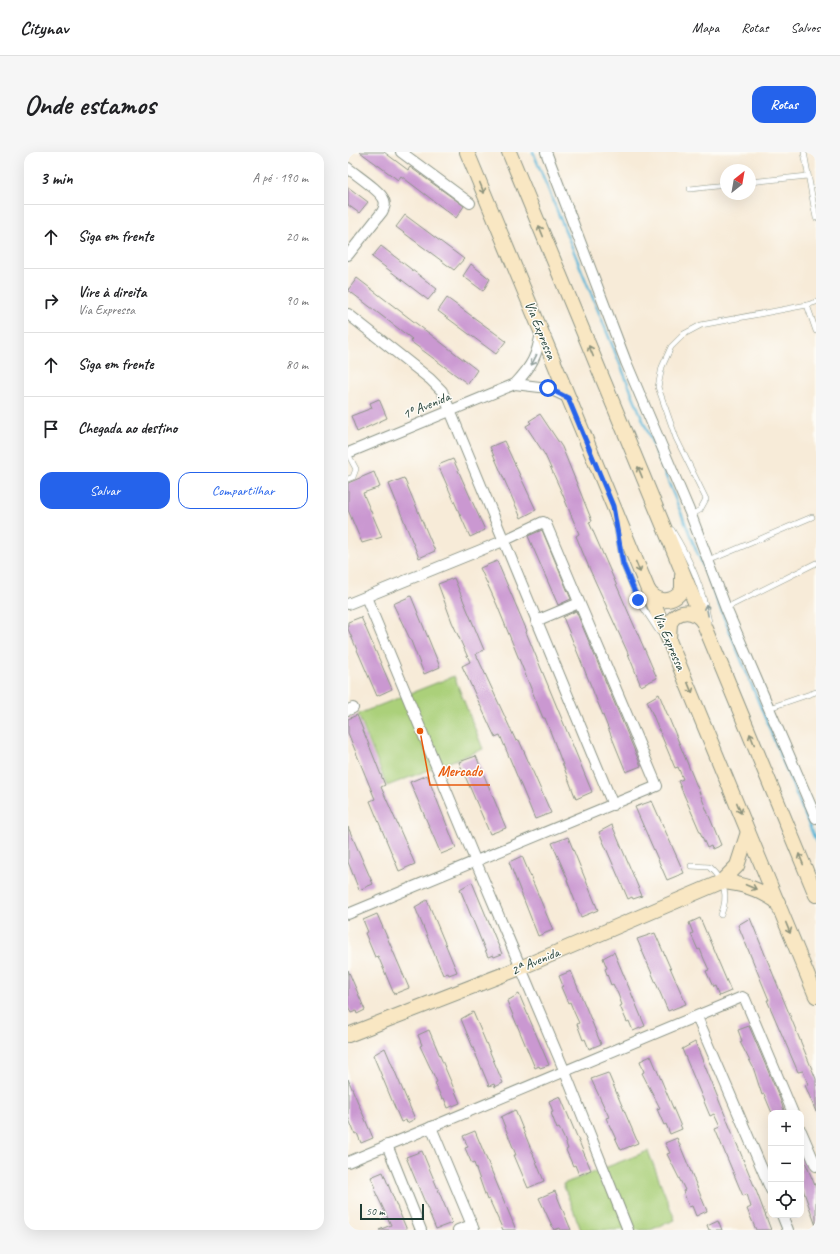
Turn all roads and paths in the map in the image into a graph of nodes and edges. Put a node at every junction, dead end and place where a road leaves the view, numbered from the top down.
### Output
1 (400, 152) edge
2 (509, 152) edge
3 (546, 152) edge
4 (804, 152) edge
5 (468, 156) edge
6 (348, 168) edge
7 (808, 176) junction
8 (756, 181) edge
9 (720, 186) edge
10 (690, 188) dead end
11 (470, 203) dead end
12 (816, 218) edge
13 (348, 255) edge
14 (816, 302) edge
15 (807, 305) junction
16 (348, 314) edge
17 (541, 331) junction
18 (816, 331) edge
19 (515, 384) junction
20 (568, 398) junction
21 (451, 410) junction
22 (348, 453) edge
23 (348, 479) edge
24 (649, 494) junction
25 (613, 506) junction
26 (691, 515) junction
27 (812, 518) dead end
28 (503, 541) junction
29 (708, 561) junction
30 (816, 563) edge
31 (681, 572) junction
32 (646, 588) junction
33 (366, 597) junction
34 (579, 602) junction
35 (348, 604) edge
36 (726, 608) junction
37 (536, 621) junction
38 (705, 624) junction
39 (669, 639) junction
40 (715, 649) junction
41 (679, 662) junction
42 (816, 692) edge
43 (769, 708) junction
44 (613, 806) junction
45 (816, 818) edge
46 (748, 832) junction
47 (476, 862) junction
48 (691, 866) dead end
49 (721, 882) junction
50 (816, 895) edge
51 (778, 902) junction
52 (348, 914) edge
53 (721, 915) dead end
54 (520, 968) junction
55 (816, 996) edge
56 (697, 1016) junction
57 (348, 1035) edge
58 (565, 1072) junction
59 (792, 1110) edge
60 (431, 1127) junction
61 (804, 1138) edge
62 (387, 1146) junction
63 (348, 1162) edge
64 (816, 1166) edge
65 (768, 1183) edge
66 (783, 1218) edge
67 (473, 1228) edge
68 (421, 1230) edge
69 (458, 1230) edge
70 (628, 1230) edge
71 (788, 1230) edge

1 - 11 street
24 -> 2 main road
3 - 26 street
4 - 7 lane
5 -> 17 main road, Via Expressa
6 - 13 street
7 - 8 lane
7 - 12 lane
9 - 10 lane
14 - 15 lane
15 - 18 lane
15 - 26 lane
16 - 21 street
17 -> 19 street
17 - 20 main road, Via Expressa
19 - 20 street
19 - 21 street, 1º Avenida
20 - 25 main road, Via Expressa
21 - 22 street, 1º Avenida
21 - 28 street
22 - 23 lane
24 - 31 main road
40 -> 24 lane
25 -> 32 main road, Via Expressa
25 - 41 lane
26 - 29 street
27 - 29 lane
28 - 33 street
28 - 34 street
28 - 37 street
29 - 36 street
30 - 36 lane
31 - 32 main road
31 - 38 main road
32 - 39 main road, Via Expressa
33 - 35 street
33 - 47 street
34 - 37 street
34 - 44 street
36 - 43 street
37 - 44 street
38 - 39 main road
38 - 40 main road
39 - 41 main road, Via Expressa
50 -> 40 main road
41 -> 46 main road, Via Expressa
42 - 43 lane
43 - 45 street
44 - 47 street
46 - 49 main road
46 - 51 main road, Via Expressa
47 - 52 street
47 - 54 street
48 - 49 lane
49 -> 51 main road
49 - 53 lane
49 - 54 main road, 2ª Avenida
51 -> 55 main road, Via Expressa
54 - 57 main road, 2ª Avenida
54 - 58 street
56 - 58 street
56 - 59 street
56 - 65 street
58 - 60 street
58 - 70 street
60 - 62 street
60 - 67 street
61 - 64 street
62 - 63 street
62 - 68 street
66 - 71 street
67 - 69 street

